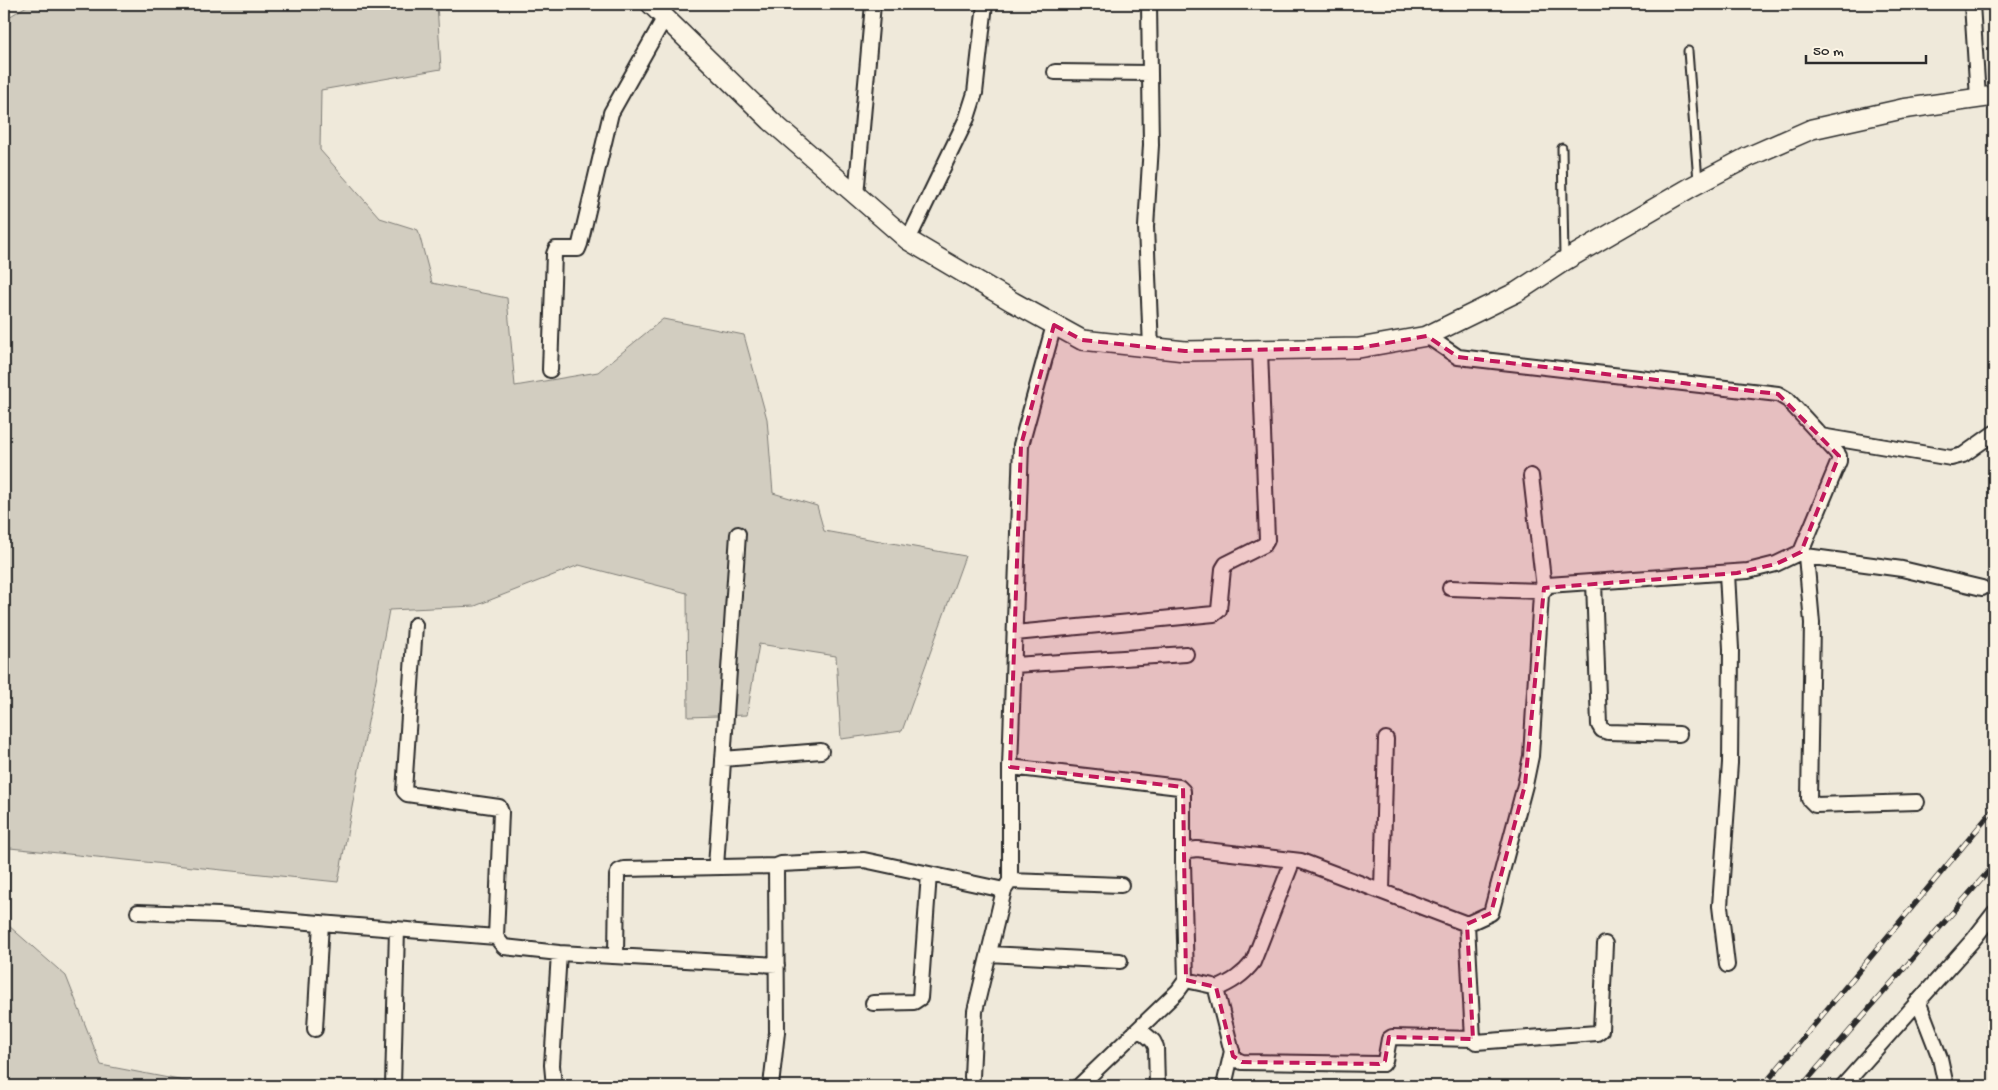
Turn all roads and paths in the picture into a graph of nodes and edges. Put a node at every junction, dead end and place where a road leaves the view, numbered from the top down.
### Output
1 (651, 4) edge
2 (873, 4) edge
3 (985, 4) edge
4 (1149, 4) edge
5 (1972, 4) edge
6 (665, 17) junction
7 (1688, 51) dead end
8 (1055, 72) dead end
9 (1150, 73) junction
10 (1986, 97) edge
11 (1562, 148) dead end
12 (1699, 184) junction
13 (856, 196) junction
14 (908, 240) junction
15 (1564, 261) junction
16 (1054, 325) junction
17 (1427, 336) junction
18 (1151, 348) junction
19 (1260, 350) junction
20 (550, 370) dead end
21 (1994, 433) edge
22 (1821, 436) junction
23 (1531, 476) dead end
24 (738, 534) dead end
25 (1804, 554) junction
26 (1728, 573) junction
27 (1594, 582) junction
28 (1450, 588) dead end
29 (1982, 588) dead end
30 (1543, 590) junction
31 (415, 625) dead end
32 (1014, 633) junction
33 (1186, 654) dead end
34 (1014, 665) junction
35 (1679, 734) dead end
36 (1386, 739) dead end
37 (821, 751) dead end
38 (723, 759) junction
39 (1010, 767) junction
40 (1917, 802) dead end
41 (1183, 855) junction
42 (1293, 860) junction
43 (776, 866) junction
44 (716, 867) junction
45 (929, 874) junction
46 (1121, 885) dead end
47 (1007, 886) junction
48 (1382, 891) junction
49 (138, 912) dead end
50 (1994, 913) edge
51 (321, 923) junction
52 (1467, 924) junction
53 (397, 929) junction
54 (496, 937) junction
55 (1605, 944) dead end
56 (559, 953) junction
57 (989, 954) junction
58 (616, 956) junction
59 (1120, 961) dead end
60 (1727, 964) dead end
61 (777, 965) junction
62 (1186, 980) junction
63 (1216, 989) junction
64 (873, 1002) dead end
65 (1918, 1002) junction
66 (315, 1029) dead end
67 (1139, 1029) junction
68 (1473, 1040) junction
69 (1232, 1051) junction
70 (972, 1077) dead end
71 (393, 1086) edge
72 (554, 1086) edge
73 (771, 1086) edge
74 (1079, 1086) edge
75 (1157, 1086) edge
76 (1224, 1086) edge
77 (1843, 1086) edge
78 (1946, 1086) edge

1 - 6 street
2 - 13 street
3 - 14 street
4 - 9 street
5 - 10 street
6 - 13 street
6 - 20 street
7 - 12 lane
8 - 9 street
9 - 18 street
10 - 12 street
11 - 15 lane
12 - 15 street
13 - 14 street
14 - 16 street
15 - 17 street
16 - 18 street
16 - 32 street
17 - 19 street
17 - 22 street
18 - 19 street
19 - 32 street
21 - 22 street
22 - 25 street
23 - 30 street
24 - 38 street
25 - 26 street
25 - 29 street
25 - 40 street
26 - 27 street
26 - 60 street
27 - 30 street
27 - 35 street
28 - 30 street
30 - 52 street
31 - 54 street
32 - 34 street
33 - 34 street
34 - 39 street
36 - 48 street
37 - 38 street
38 - 44 street
39 - 41 street
39 - 47 street
41 - 42 street
41 - 62 street
42 - 48 street
42 - 63 street
43 - 44 street
43 - 45 street
43 - 61 street
44 - 58 street
45 - 47 street
45 - 64 street
46 - 47 street
47 - 57 street
48 - 52 street
49 - 51 street
50 - 65 street
51 - 53 street
51 - 66 street
52 - 68 street
53 - 54 street
53 - 71 street
54 - 56 street
55 - 68 street
56 - 58 street
56 - 72 street
57 - 59 street
57 - 70 street
58 - 61 street
61 - 73 street
62 - 63 street
62 - 67 street
63 - 69 street
65 - 77 street
65 - 78 street
67 - 74 street
67 - 75 street
68 - 69 street
69 - 76 street

